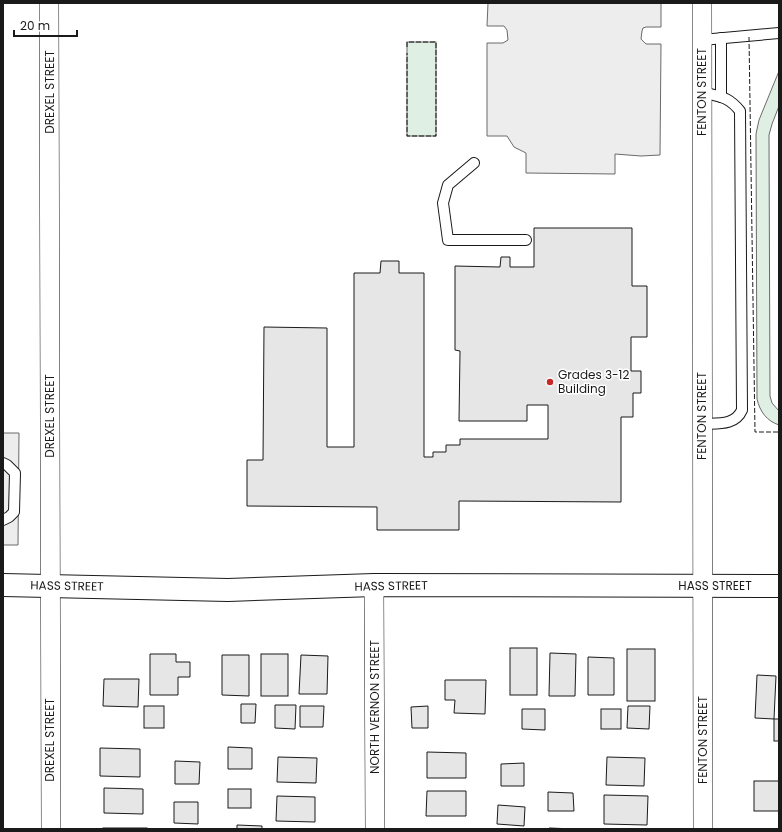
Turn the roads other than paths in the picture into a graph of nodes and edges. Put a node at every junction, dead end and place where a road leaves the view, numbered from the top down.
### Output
1 (49, 3) edge
2 (702, 3) edge
3 (779, 32) edge
4 (721, 38) junction
5 (702, 40) junction
6 (702, 92) junction
7 (721, 97) junction
8 (474, 163) dead end
9 (526, 240) dead end
10 (702, 424) junction
11 (3, 463) edge
12 (3, 520) edge
13 (3, 585) edge
14 (50, 585) junction
15 (374, 585) junction
16 (702, 586) junction
17 (779, 586) edge
18 (50, 829) edge
19 (375, 829) edge
20 (703, 829) edge

1 - 14 street, DREXEL STREET
2 - 5 street, FENTON STREET
3 - 4 lane
4 - 5 lane
4 - 7 lane
5 - 6 street, FENTON STREET
6 - 7 lane
6 - 10 street, FENTON STREET
7 - 10 lane
8 - 9 lane
10 - 16 street, FENTON STREET
11 - 12 lane
13 - 14 street, HASS STREET
14 - 15 street, HASS STREET
14 - 18 street, DREXEL STREET
15 - 16 street, HASS STREET
15 - 19 street, NORTH VERNON STREET
16 - 17 street, HASS STREET
16 - 20 street, FENTON STREET

